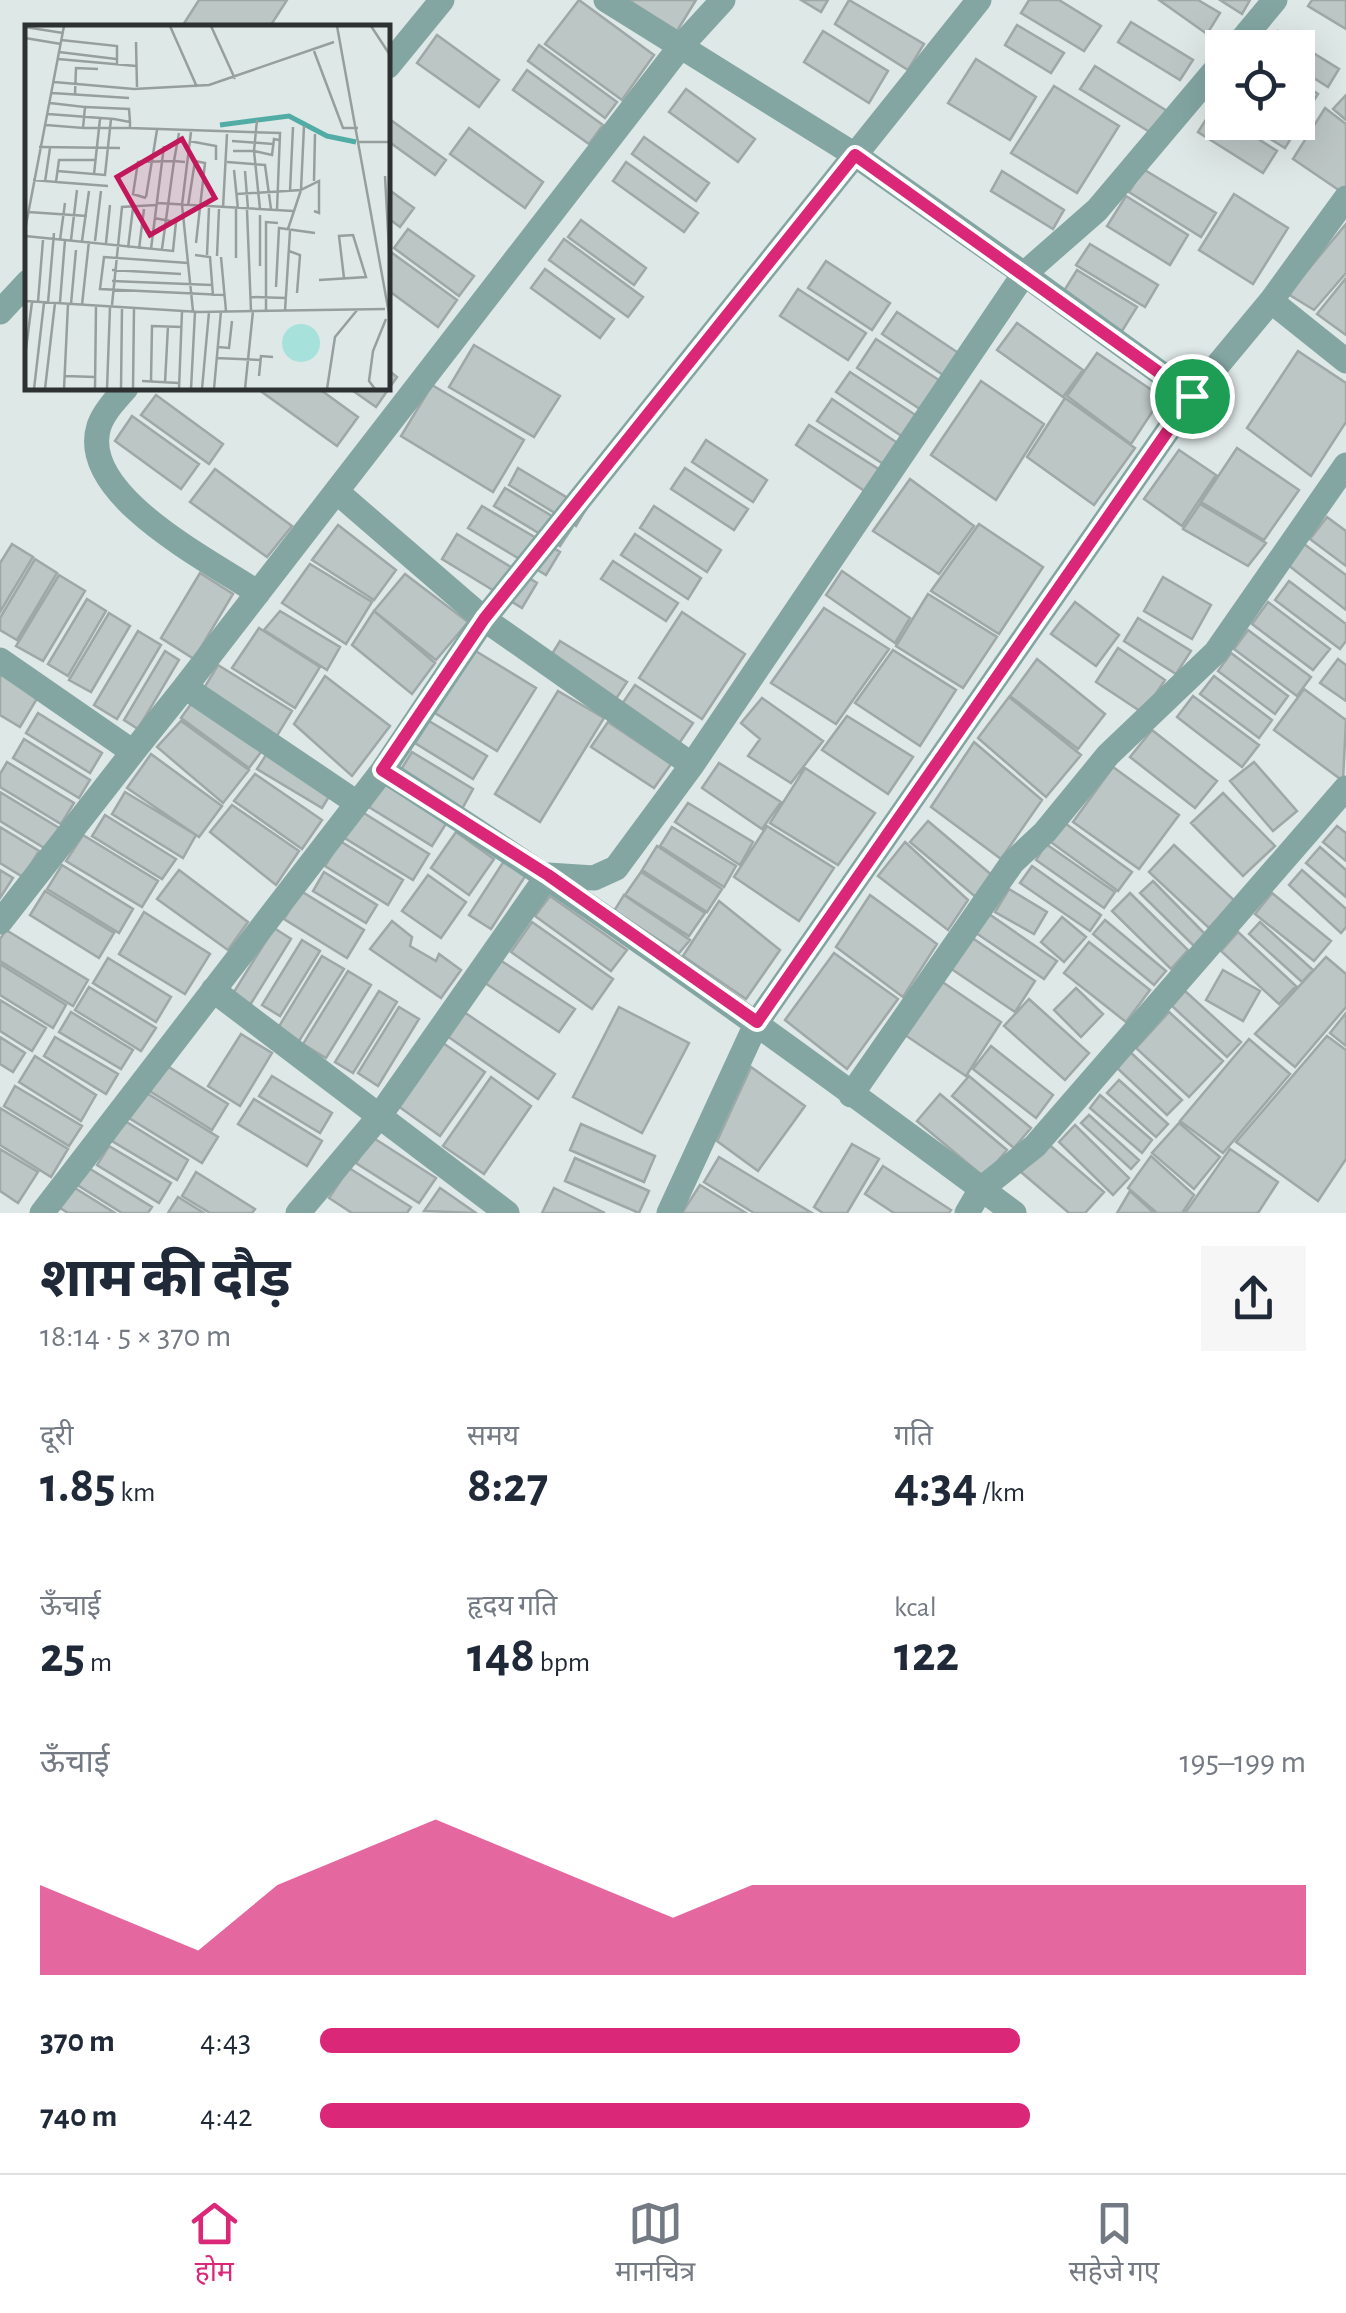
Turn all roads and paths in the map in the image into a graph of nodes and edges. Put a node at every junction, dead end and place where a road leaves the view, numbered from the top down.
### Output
1 (442, 0) edge
2 (606, 0) edge
3 (723, 0) edge
4 (979, 0) edge
5 (1275, 0) edge
6 (1250, 30) edge
7 (680, 47) junction
8 (390, 64) edge
9 (1205, 82) edge
10 (855, 155) junction
11 (1346, 198) edge
12 (1024, 274) junction
13 (25, 285) edge
14 (1270, 301) junction
15 (0, 312) edge
16 (1346, 362) edge
17 (125, 390) edge
18 (1192, 396) junction
19 (1346, 464) edge
20 (337, 492) junction
21 (258, 593) junction
22 (484, 619) junction
23 (0, 660) edge
24 (185, 687) junction
25 (132, 752) junction
26 (692, 765) junction
27 (382, 770) junction
28 (1346, 788) edge
29 (354, 801) junction
30 (548, 875) junction
31 (0, 922) edge
32 (213, 990) junction
33 (757, 1022) junction
34 (851, 1095) junction
35 (378, 1118) junction
36 (981, 1189) junction
37 (42, 1213) edge
38 (298, 1213) edge
39 (507, 1213) edge
40 (669, 1213) edge
41 (967, 1213) edge
42 (1014, 1213) edge

1 - 8 street
2 - 7 street
3 - 7 street
4 - 10 street
5 - 6 street
7 - 10 street
7 - 20 street
9 - 12 street
10 - 12 street
10 - 22 street
11 - 14 street
12 - 18 street
12 - 26 street
13 - 15 street
14 - 16 street
14 - 18 street
17 - 21 street
18 - 33 street
19 - 34 street
20 - 21 street
20 - 22 street
21 - 24 street
22 - 26 street
22 - 27 street
23 - 25 street
24 - 25 street
24 - 29 street
25 - 31 street
26 - 30 street
27 - 29 street
27 - 30 street
28 - 36 street
29 - 32 street
30 - 33 street
30 - 35 street
32 - 35 street
32 - 37 street
33 - 34 street
33 - 40 street
34 - 36 street
35 - 38 street
35 - 39 street
36 - 41 street
36 - 42 street

